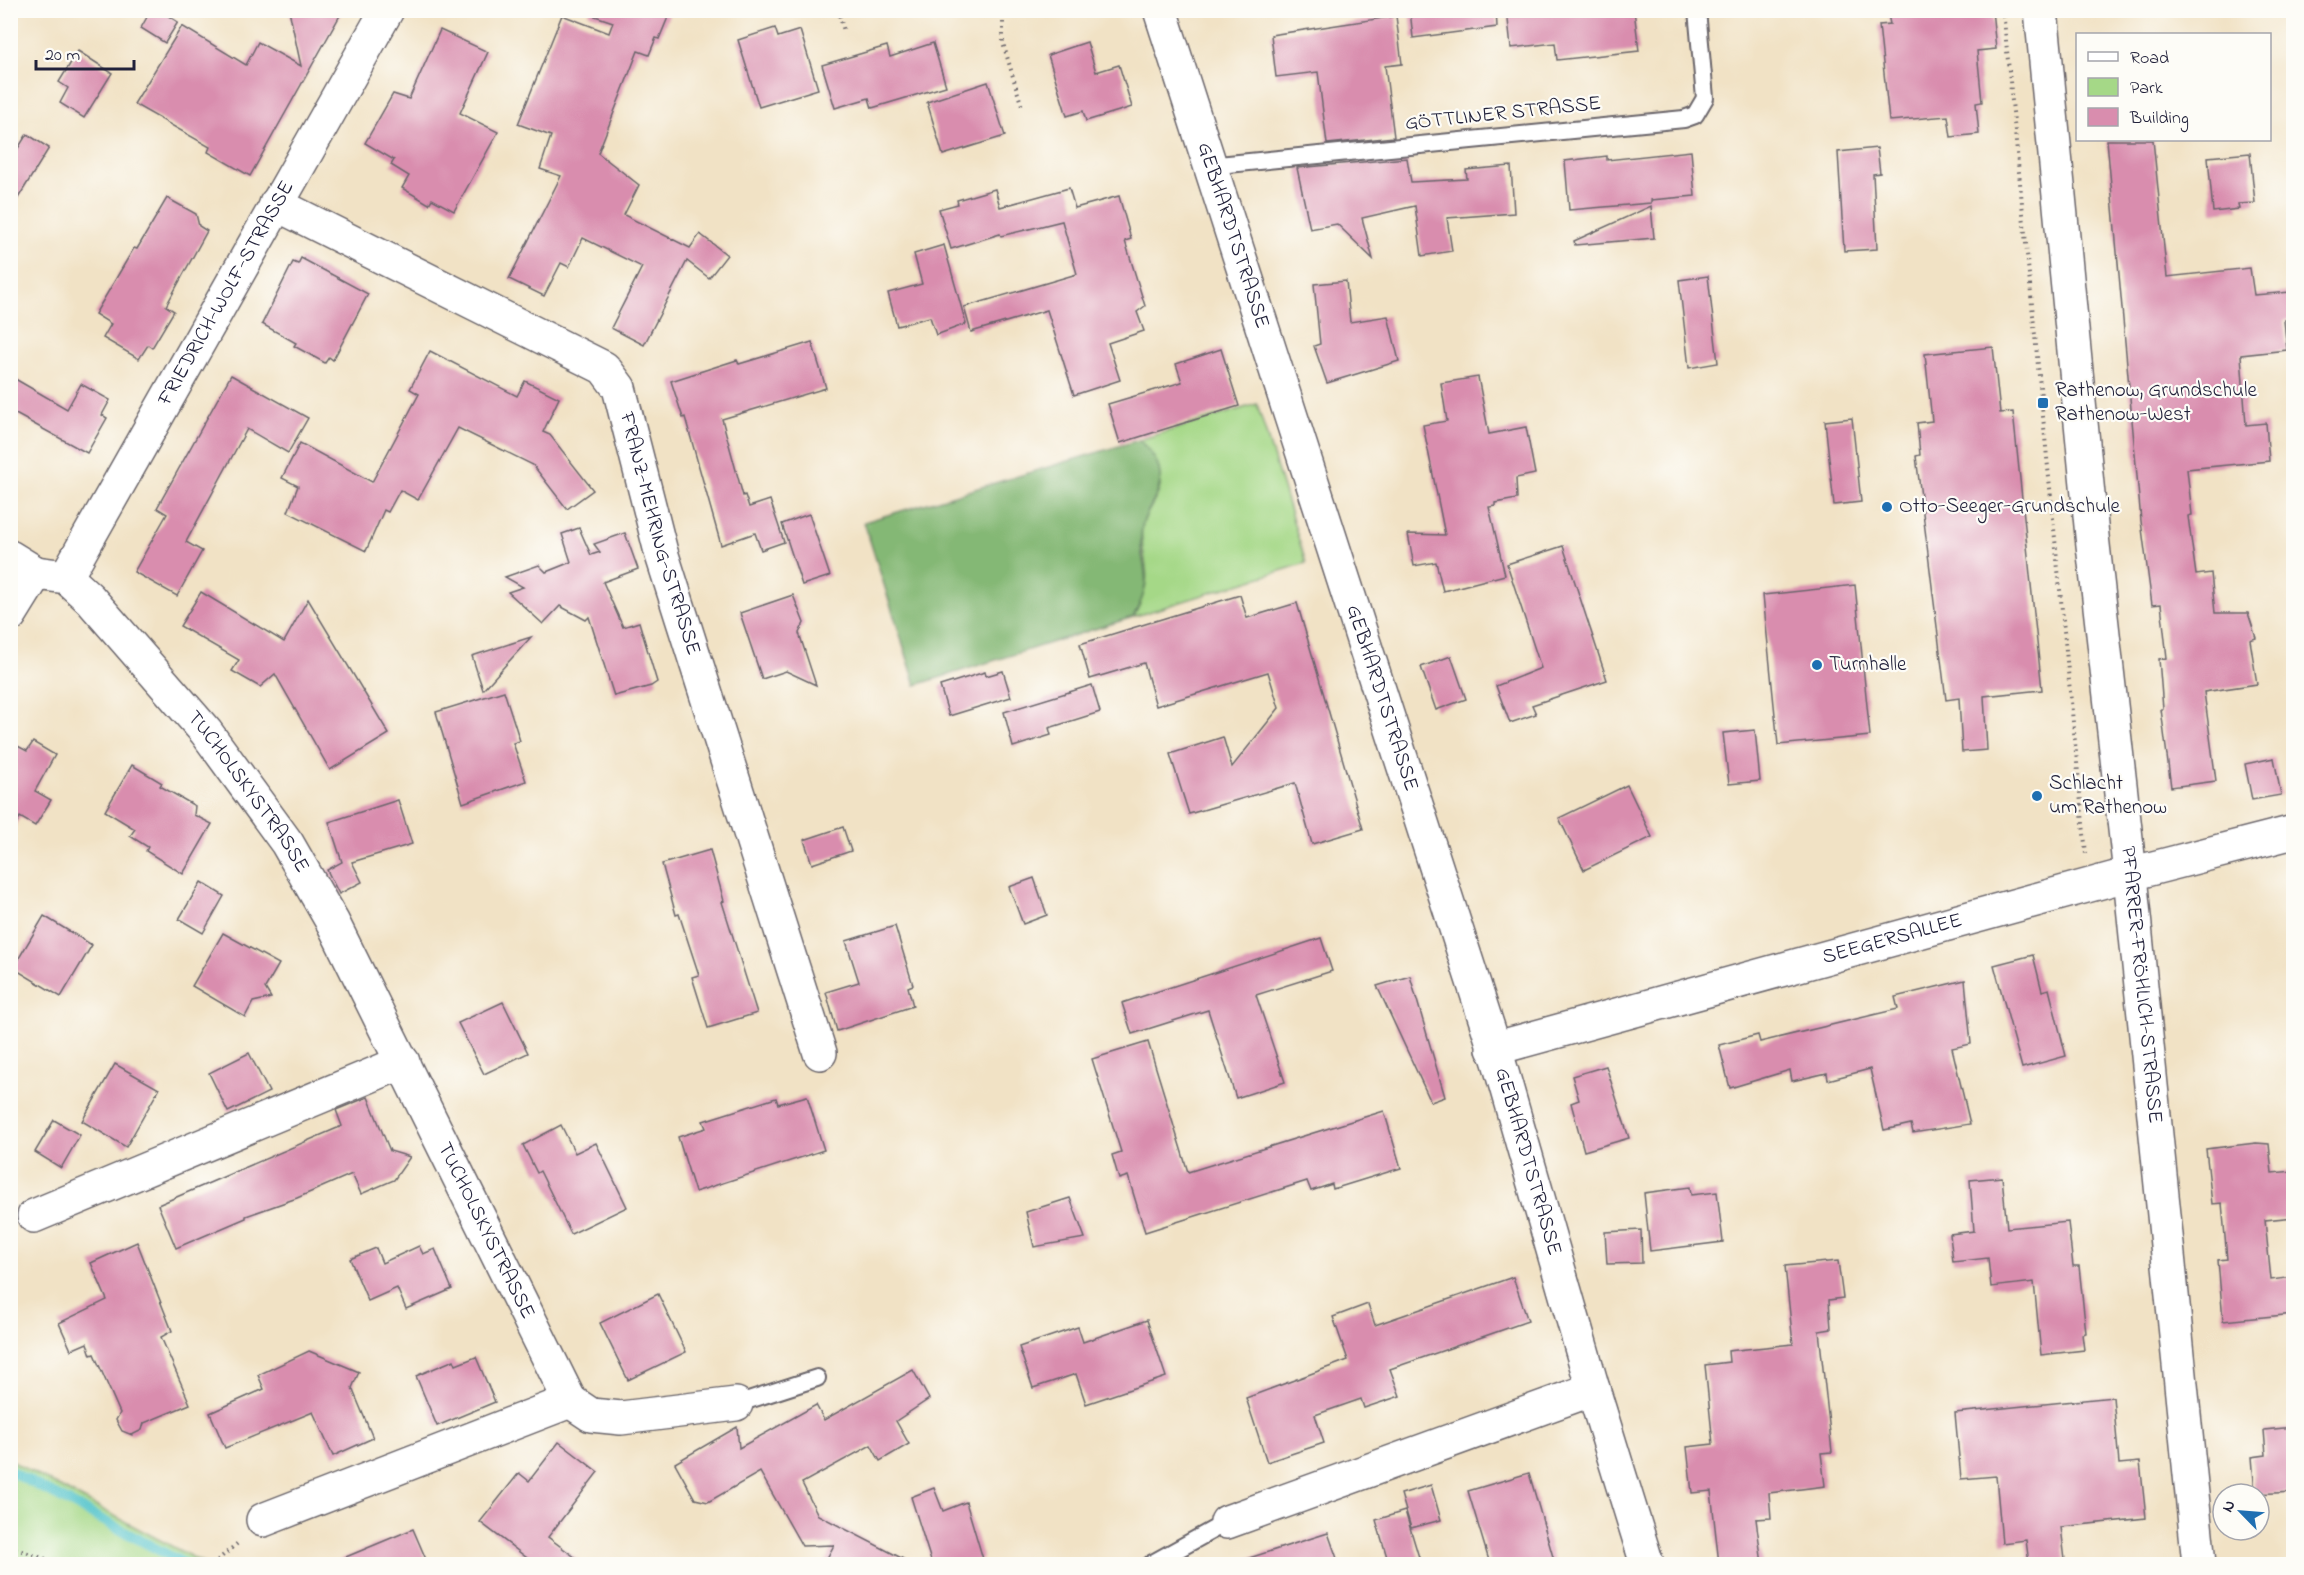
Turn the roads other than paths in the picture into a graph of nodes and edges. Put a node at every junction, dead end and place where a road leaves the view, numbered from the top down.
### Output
1 (387, 10) edge
2 (1697, 10) edge
3 (2041, 10) edge
4 (1160, 12) edge
5 (1208, 166) junction
6 (276, 204) junction
7 (38, 569) edge
8 (10, 615) edge
9 (2294, 832) edge
10 (2130, 874) junction
11 (1493, 1049) junction
12 (820, 1053) dead end
13 (403, 1062) junction
14 (34, 1216) dead end
15 (817, 1378) dead end
16 (1593, 1389) junction
17 (570, 1401) junction
18 (736, 1404) joint
19 (263, 1521) dead end
20 (1227, 1522) joint
21 (1151, 1564) edge
22 (1647, 1564) edge
23 (2199, 1564) edge

1 - 6 street, FRIEDRICH-WOLF-STRASSE
2 - 5 lane, GÖTTLINER STRASSE
3 - 10 street, PFARRER-FRÖHLICH-STRASSE
4 - 5 street, GEBHARDTSTRASSE
5 - 11 street, GEBHARDTSTRASSE
6 - 7 street, FRIEDRICH-WOLF-STRASSE
6 - 12 street, FRANZ-MEHRING-STRASSE
7 - 8 street
7 - 13 street, TUCHOLSKYSTRASSE
9 - 10 street, SEEGERSALLEE
10 - 11 street, SEEGERSALLEE
10 - 23 street, PFARRER-FRÖHLICH-STRASSE
11 - 16 street, GEBHARDTSTRASSE
13 - 14 street
13 - 17 street, TUCHOLSKYSTRASSE
15 - 18 lane
16 - 20 street
16 - 22 street, GEBHARDTSTRASSE
17 - 18 street
17 - 19 street
20 - 21 lane

